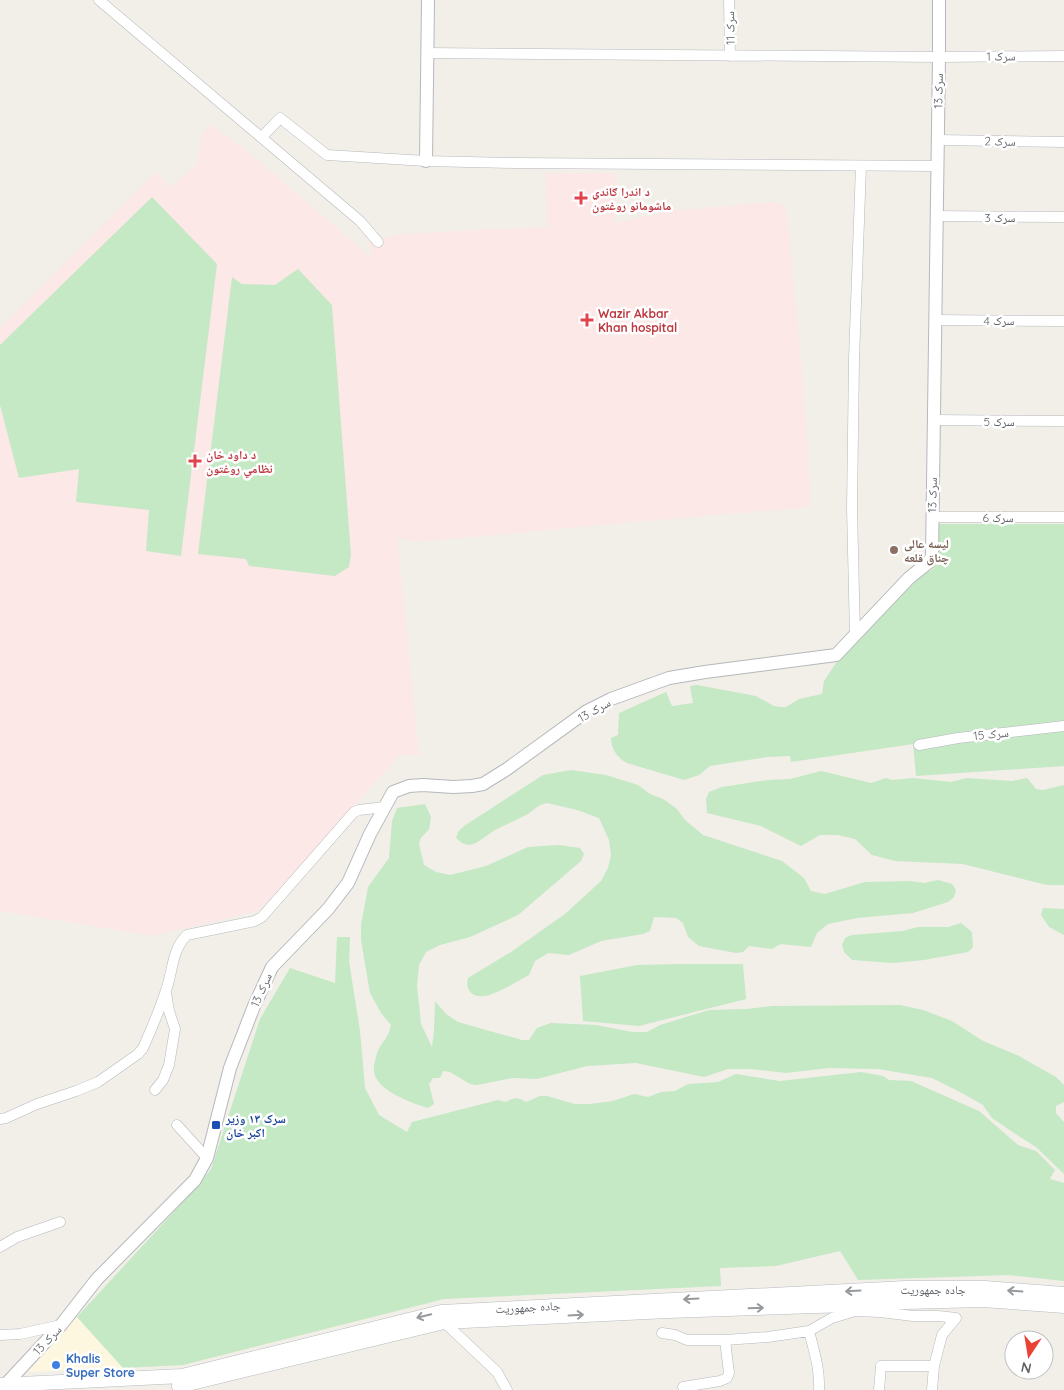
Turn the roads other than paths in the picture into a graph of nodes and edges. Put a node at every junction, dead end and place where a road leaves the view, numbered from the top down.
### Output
1 (99, 0) edge
2 (428, 0) edge
3 (729, 0) edge
4 (938, 0) edge
5 (427, 53) junction
6 (730, 56) junction
7 (1064, 56) edge
8 (939, 57) junction
9 (262, 137) junction
10 (937, 140) junction
11 (1064, 142) edge
12 (426, 161) junction
13 (861, 166) junction
14 (937, 166) junction
15 (936, 216) junction
16 (1064, 217) edge
17 (378, 242) dead end
18 (935, 320) junction
19 (1064, 321) edge
20 (934, 420) junction
21 (1064, 421) edge
22 (1064, 517) edge
23 (932, 518) junction
24 (855, 635) junction
25 (1064, 726) edge
26 (919, 745) dead end
27 (385, 806) junction
28 (166, 992) junction
29 (155, 1090) dead end
30 (0, 1119) edge
31 (177, 1125) dead end
32 (207, 1158) junction
33 (60, 1222) dead end
34 (0, 1247) edge
35 (1064, 1294) edge
36 (905, 1302) junction
37 (1064, 1306) edge
38 (914, 1316) junction
39 (444, 1322) junction
40 (60, 1325) junction
41 (809, 1331) junction
42 (662, 1333) dead end
43 (0, 1335) edge
44 (725, 1340) junction
45 (934, 1366) junction
46 (3, 1385) edge
47 (711, 1386) edge
48 (684, 1387) dead end
49 (63, 1390) edge
50 (507, 1390) edge
51 (819, 1390) edge
52 (879, 1390) edge
53 (932, 1390) edge

1 - 9 street
2 - 5 street
3 - 6 street, سرک 11
4 - 8 street, سرک 13
5 - 6 street, سرک 1
5 - 12 street
6 - 8 street, سرک 1
7 - 8 street, سرک 1
8 - 10 street, سرک 13
9 - 12 street
9 - 17 street
10 - 11 street, سرک 2
10 - 14 street, سرک 13
12 - 13 street
13 - 14 street
13 - 24 street
14 - 15 street, سرک 13
15 - 16 street, سرک 3
15 - 18 street, سرک 13
18 - 19 street, سرک 4
18 - 20 street, سرک 13
20 - 21 street, سرک 5
20 - 23 street, سرک 13
22 - 23 street, سرک 6
23 - 24 street, سرک 13
24 - 27 street, سرک 13
25 - 26 street, سرک 15
27 - 28 street
27 - 32 street, سرک 13
28 - 29 street
28 - 30 street
31 - 32 street
32 - 40 street, سرک 13
33 - 34 street
35 -> 46 main road, جاده جمهوریت
36 - 37 main road, جاده جمهوریت
36 - 38 street
39 -> 36 main road, جاده جمهوریت
38 - 41 street
38 - 45 street
39 - 49 main road, جاده جمهوریت
39 - 50 street
40 - 43 street
40 - 46 street, سرک 13
41 - 44 street
41 - 51 street
42 - 44 street
44 - 47 street
45 - 52 street
45 - 53 street
47 - 48 street

